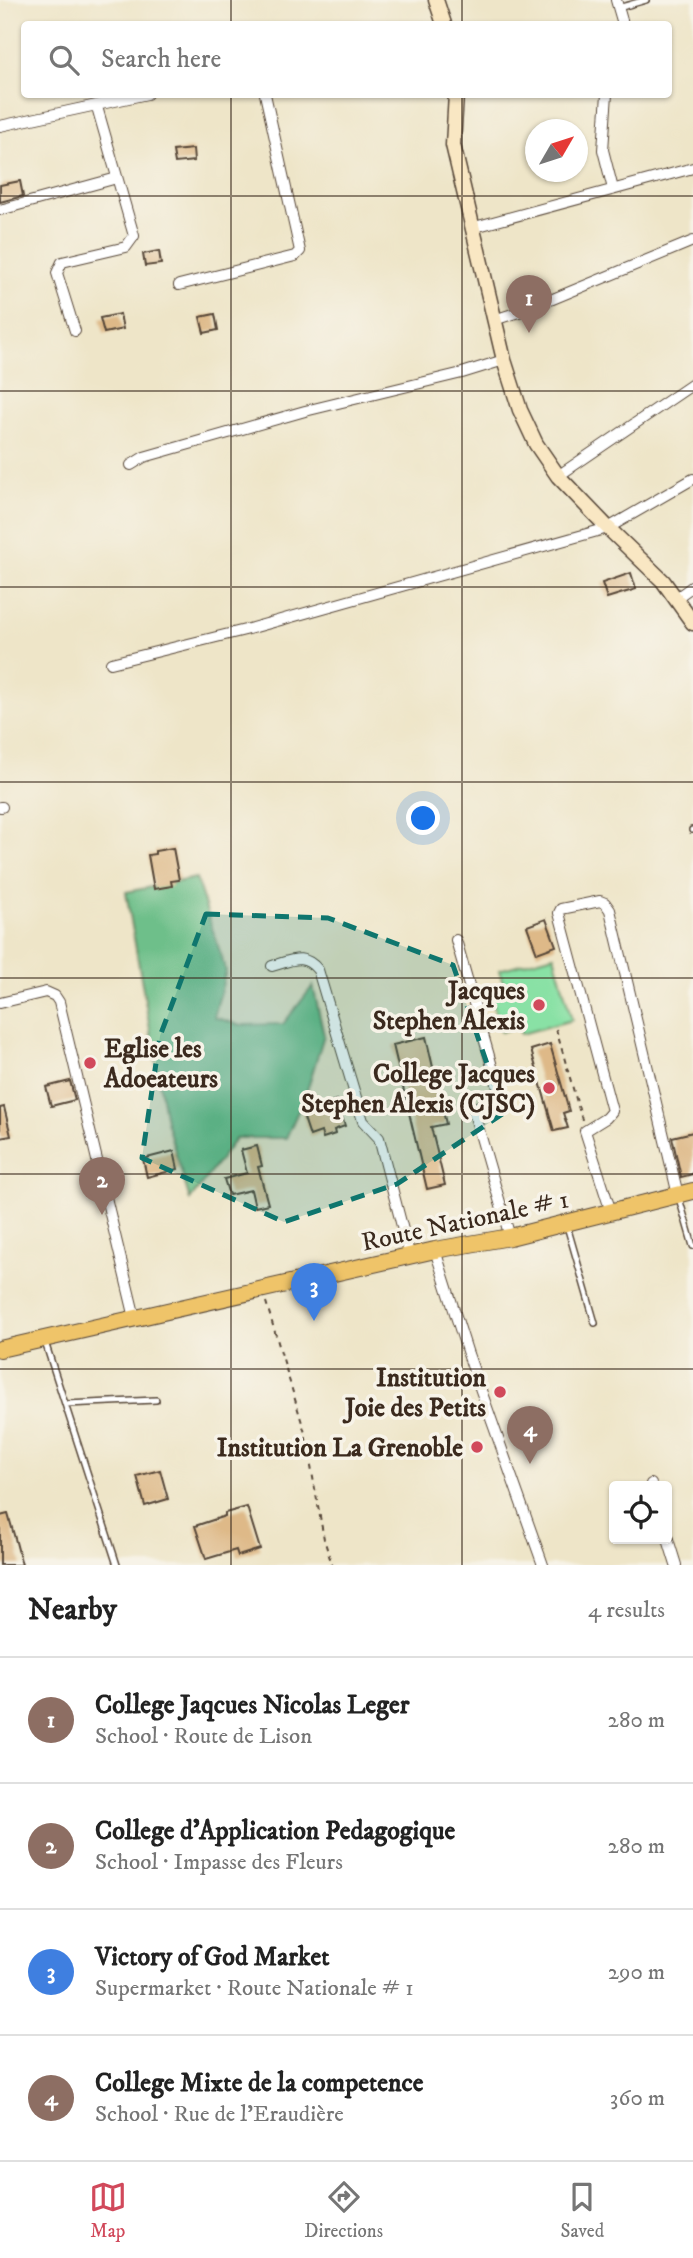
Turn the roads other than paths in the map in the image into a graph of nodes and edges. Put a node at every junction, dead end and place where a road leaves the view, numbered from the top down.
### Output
1 (436, 0) edge
2 (646, 0) edge
3 (617, 4) edge
4 (443, 21) edge
5 (622, 21) edge
6 (132, 98) edge
7 (266, 98) edge
8 (456, 98) edge
9 (607, 98) edge
10 (97, 107) junction
11 (0, 126) edge
12 (693, 168) edge
13 (117, 178) junction
14 (613, 189) junction
15 (0, 210) edge
16 (471, 228) junction
17 (693, 241) edge
18 (179, 285) dead end
19 (494, 320) junction
20 (75, 331) dead end
21 (504, 359) junction
22 (693, 384) edge
23 (131, 465) dead end
24 (558, 476) junction
25 (693, 479) edge
26 (608, 528) junction
27 (693, 586) edge
28 (675, 599) junction
29 (693, 623) edge
30 (111, 663) dead end
31 (456, 940) dead end
32 (272, 966) dead end
33 (0, 1003) edge
34 (685, 1193) edge
35 (611, 1212) junction
36 (567, 1223) junction
37 (510, 1237) junction
38 (693, 1246) edge
39 (435, 1250) junction
40 (410, 1256) junction
41 (135, 1318) junction
42 (595, 1322) dead end
43 (44, 1339) junction
44 (0, 1349) edge
45 (156, 1400) dead end
46 (66, 1404) junction
47 (669, 1544) edge
48 (117, 1565) edge
49 (543, 1565) edge
50 (676, 1565) edge

1 - 4 street
2 - 3 lane
3 - 5 street
6 - 10 street
7 - 18 street
8 - 16 street
9 - 14 street
10 - 11 street
10 - 13 street
12 - 14 street
13 - 15 street
13 - 20 street
14 - 16 street
16 - 19 street
17 - 19 street
19 - 21 street
21 - 23 street
21 - 24 street
22 - 24 street
24 - 26 street
25 - 26 street
26 - 28 street
26 - 30 street
27 - 28 street
28 - 29 street
31 - 37 street
32 - 40 street
33 - 41 street
34 - 35 main road, Route Nationale # 1
34 - 35 street
34 - 38 lane
35 - 36 main road, Route Nationale # 1
36 - 37 main road, Route Nationale # 1
36 - 42 lane
37 - 39 main road, Route Nationale # 1
39 - 40 main road, Route Nationale # 1
39 - 49 street
40 - 41 main road, Route Nationale # 1
41 - 43 main road, Route Nationale # 1
43 - 44 main road, Route Nationale # 1
43 - 46 lane
45 - 46 lane
46 - 48 lane
47 - 50 street

